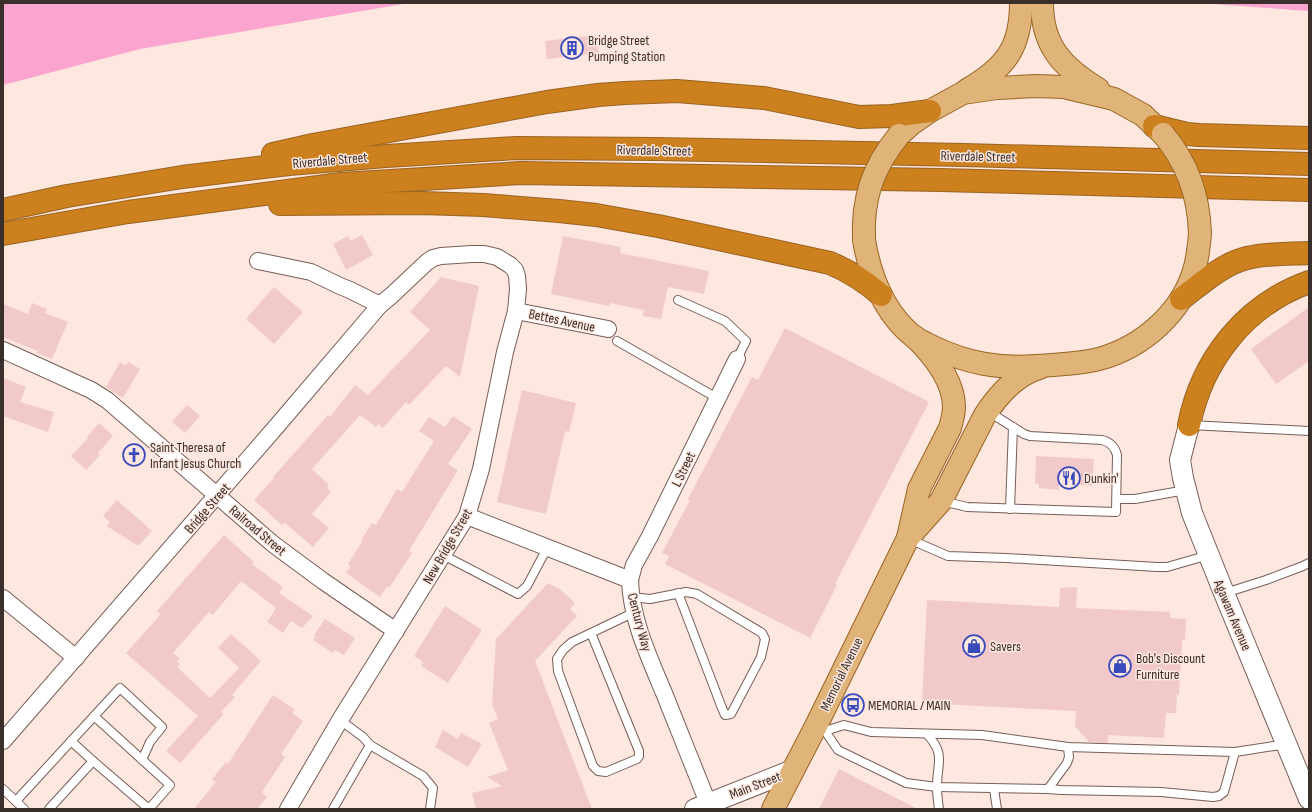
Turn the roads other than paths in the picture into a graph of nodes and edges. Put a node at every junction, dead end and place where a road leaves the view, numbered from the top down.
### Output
1 (1021, 3) edge
2 (1042, 3) edge
3 (963, 93) junction
4 (1114, 99) junction
5 (930, 111) junction
6 (1158, 130) junction
7 (1309, 138) edge
8 (1309, 164) edge
9 (182, 177) junction
10 (1309, 190) edge
11 (177, 206) junction
12 (3, 210) edge
13 (3, 234) edge
14 (1309, 253) edge
15 (430, 260) joint
16 (258, 261) dead end
17 (1309, 282) edge
18 (881, 295) junction
19 (1181, 299) junction
20 (678, 300) dead end
21 (380, 305) junction
22 (516, 311) junction
23 (613, 335) joint
24 (915, 337) junction
25 (3, 350) edge
26 (737, 359) joint
27 (1046, 366) junction
28 (718, 398) junction
29 (988, 411) junction
30 (1189, 425) junction
31 (1013, 427) junction
32 (1309, 431) edge
33 (1186, 490) junction
34 (217, 496) junction
35 (1116, 499) junction
36 (941, 501) junction
37 (1010, 509) junction
38 (467, 516) junction
39 (908, 538) junction
40 (547, 548) junction
41 (443, 555) junction
42 (1209, 556) junction
43 (1309, 563) edge
44 (630, 580) junction
45 (678, 593) junction
46 (1224, 593) junction
47 (3, 598) edge
48 (633, 604) junction
49 (396, 631) junction
50 (591, 633) junction
51 (76, 658) junction
52 (94, 716) junction
53 (340, 720) junction
54 (820, 728) junction
55 (927, 734) junction
56 (3, 741) edge
57 (71, 741) junction
58 (1287, 744) junction
59 (370, 745) junction
60 (1068, 747) junction
61 (1235, 752) junction
62 (142, 760) junction
63 (93, 761) junction
64 (793, 770) junction
65 (937, 788) junction
66 (1048, 788) junction
67 (3, 789) edge
68 (994, 789) junction
69 (1309, 799) edge
70 (16, 801) junction
71 (702, 806) edge
72 (24, 809) edge
73 (49, 809) edge
74 (149, 809) edge
75 (288, 809) edge
76 (334, 809) edge
77 (430, 809) edge
78 (773, 809) edge
79 (939, 809) edge
80 (997, 809) edge

1 - 3 main road, Memorial Avenue
2 - 4 main road
3 - 4 main road
3 - 5 main road, Memorial Avenue
4 - 6 main road
5 - 9 highway
5 - 18 main road, Memorial Avenue, bridge
6 - 7 highway
6 - 19 main road, bridge
8 - 9 highway, Riverdale Street
9 - 12 highway, Riverdale Street
10 - 11 highway, Riverdale Street
11 - 13 highway, Riverdale Street
11 - 18 highway
14 - 19 highway
15 - 21 street, Bridge Street
15 - 22 street, New Bridge Street
16 - 21 street
17 - 30 highway
18 - 24 main road, Memorial Avenue
19 - 27 main road
20 - 26 lane
21 - 34 street, Bridge Street
22 - 23 street, Bettes Avenue
22 - 38 street, New Bridge Street
23 - 28 lane
24 - 27 main road
24 - 39 main road, Memorial Avenue
25 - 34 street, Railroad Street
26 - 28 street, L Street
27 - 29 main road, Memorial Avenue
28 - 44 street, L Street
29 - 31 lane
29 - 36 main road, Memorial Avenue
30 - 32 lane
30 - 33 street, Agawam Avenue
31 - 35 lane
31 - 37 lane
33 - 35 lane
33 - 42 street, Agawam Avenue
34 - 49 street, Railroad Street
34 - 51 street, Bridge Street
35 - 37 lane
36 - 37 lane
36 - 39 main road, Memorial Avenue
38 - 40 street, Century Way
38 - 41 street, New Bridge Street
39 - 42 lane
39 - 54 main road, Memorial Avenue
40 - 41 lane
40 - 44 street, Century Way
41 - 49 street, New Bridge Street
42 - 46 street, Agawam Avenue
43 - 46 lane
44 - 48 street, Century Way
45 - 45 lane
45 - 48 lane
46 - 58 street, Agawam Avenue
47 - 51 street
48 - 50 lane
48 - 71 street, Century Way
49 - 53 street, New Bridge Street
50 - 50 lane
51 - 56 street, Bridge Street
52 - 57 lane
52 - 62 lane
52 - 62 lane
53 - 59 lane
53 - 75 street, New Bridge Street
54 - 55 lane
54 - 64 main road, Memorial Avenue
54 - 65 lane
55 - 60 lane
55 - 65 lane
57 - 63 lane
57 - 70 lane
58 - 61 lane
58 - 69 street, Agawam Avenue
59 - 76 lane
59 - 77 lane
60 - 61 lane
60 - 66 lane
61 - 66 lane
62 - 74 lane
63 - 73 lane
63 - 74 lane
64 - 71 street, Main Street
64 - 78 main road, Memorial Avenue
65 - 68 lane
65 - 79 lane
66 - 68 lane
67 - 70 lane
68 - 80 lane
70 - 72 lane

